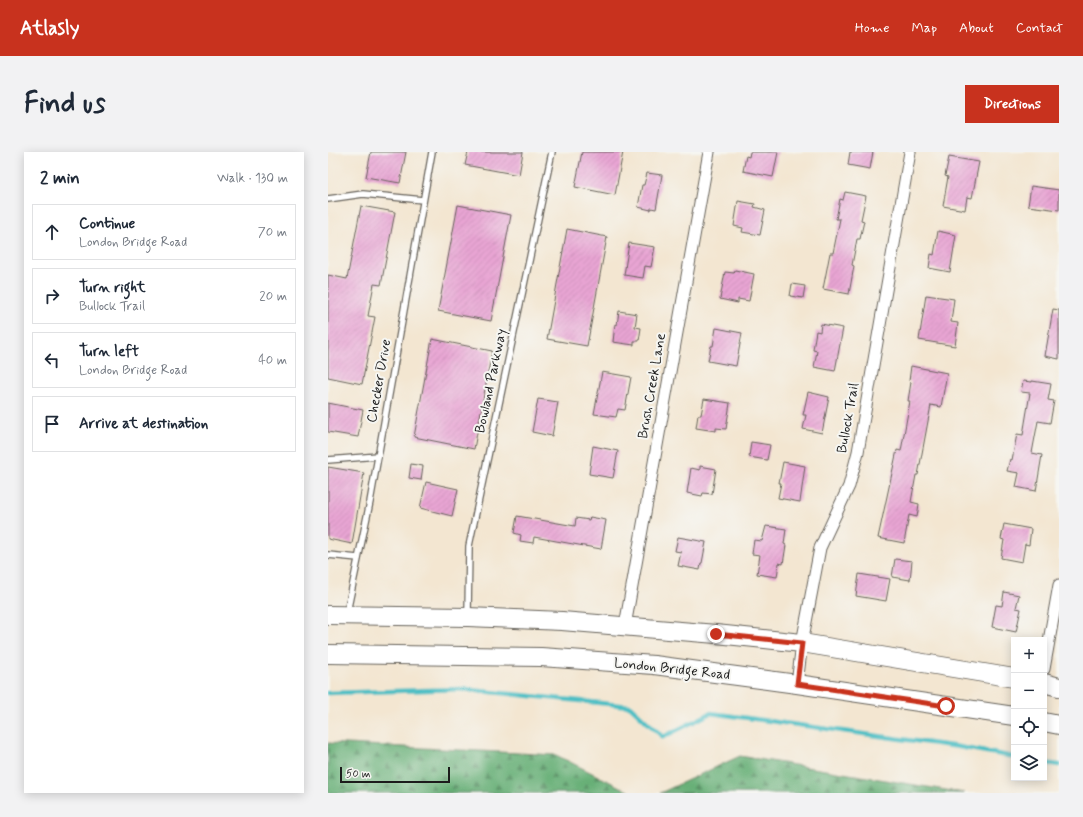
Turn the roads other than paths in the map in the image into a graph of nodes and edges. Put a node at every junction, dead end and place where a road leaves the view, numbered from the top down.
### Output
1 (432, 152) edge
2 (552, 152) edge
3 (709, 152) edge
4 (910, 152) edge
5 (328, 199) edge
6 (423, 200) junction
7 (378, 456) junction
8 (328, 460) edge
9 (328, 556) edge
10 (358, 558) junction
11 (1059, 585) edge
12 (347, 614) junction
13 (328, 615) edge
14 (468, 617) junction
15 (624, 626) junction
16 (802, 643) junction
17 (1047, 652) edge
18 (328, 654) edge
19 (1011, 678) edge
20 (797, 684) junction
21 (1047, 684) edge
22 (1059, 687) edge
23 (1011, 716) edge
24 (1047, 723) edge
25 (1059, 725) edge

1 - 6 lane, Checker Drive
2 - 14 lane, Bowland Parkway
3 - 15 street, Brush Creek Lane
4 - 16 street, Bullock Trail
5 - 6 lane
6 - 7 lane, Checker Drive
7 - 8 lane
7 - 10 lane, Checker Drive
9 - 10 lane
10 - 12 lane, Checker Drive
11 - 17 street
12 - 13 main road
12 - 14 main road
14 - 15 main road
15 - 16 main road
16 - 19 main road
16 - 20 street, Bullock Trail
18 - 20 main road, London Bridge Road
20 - 23 main road, London Bridge Road
21 - 22 main road
24 - 25 main road

